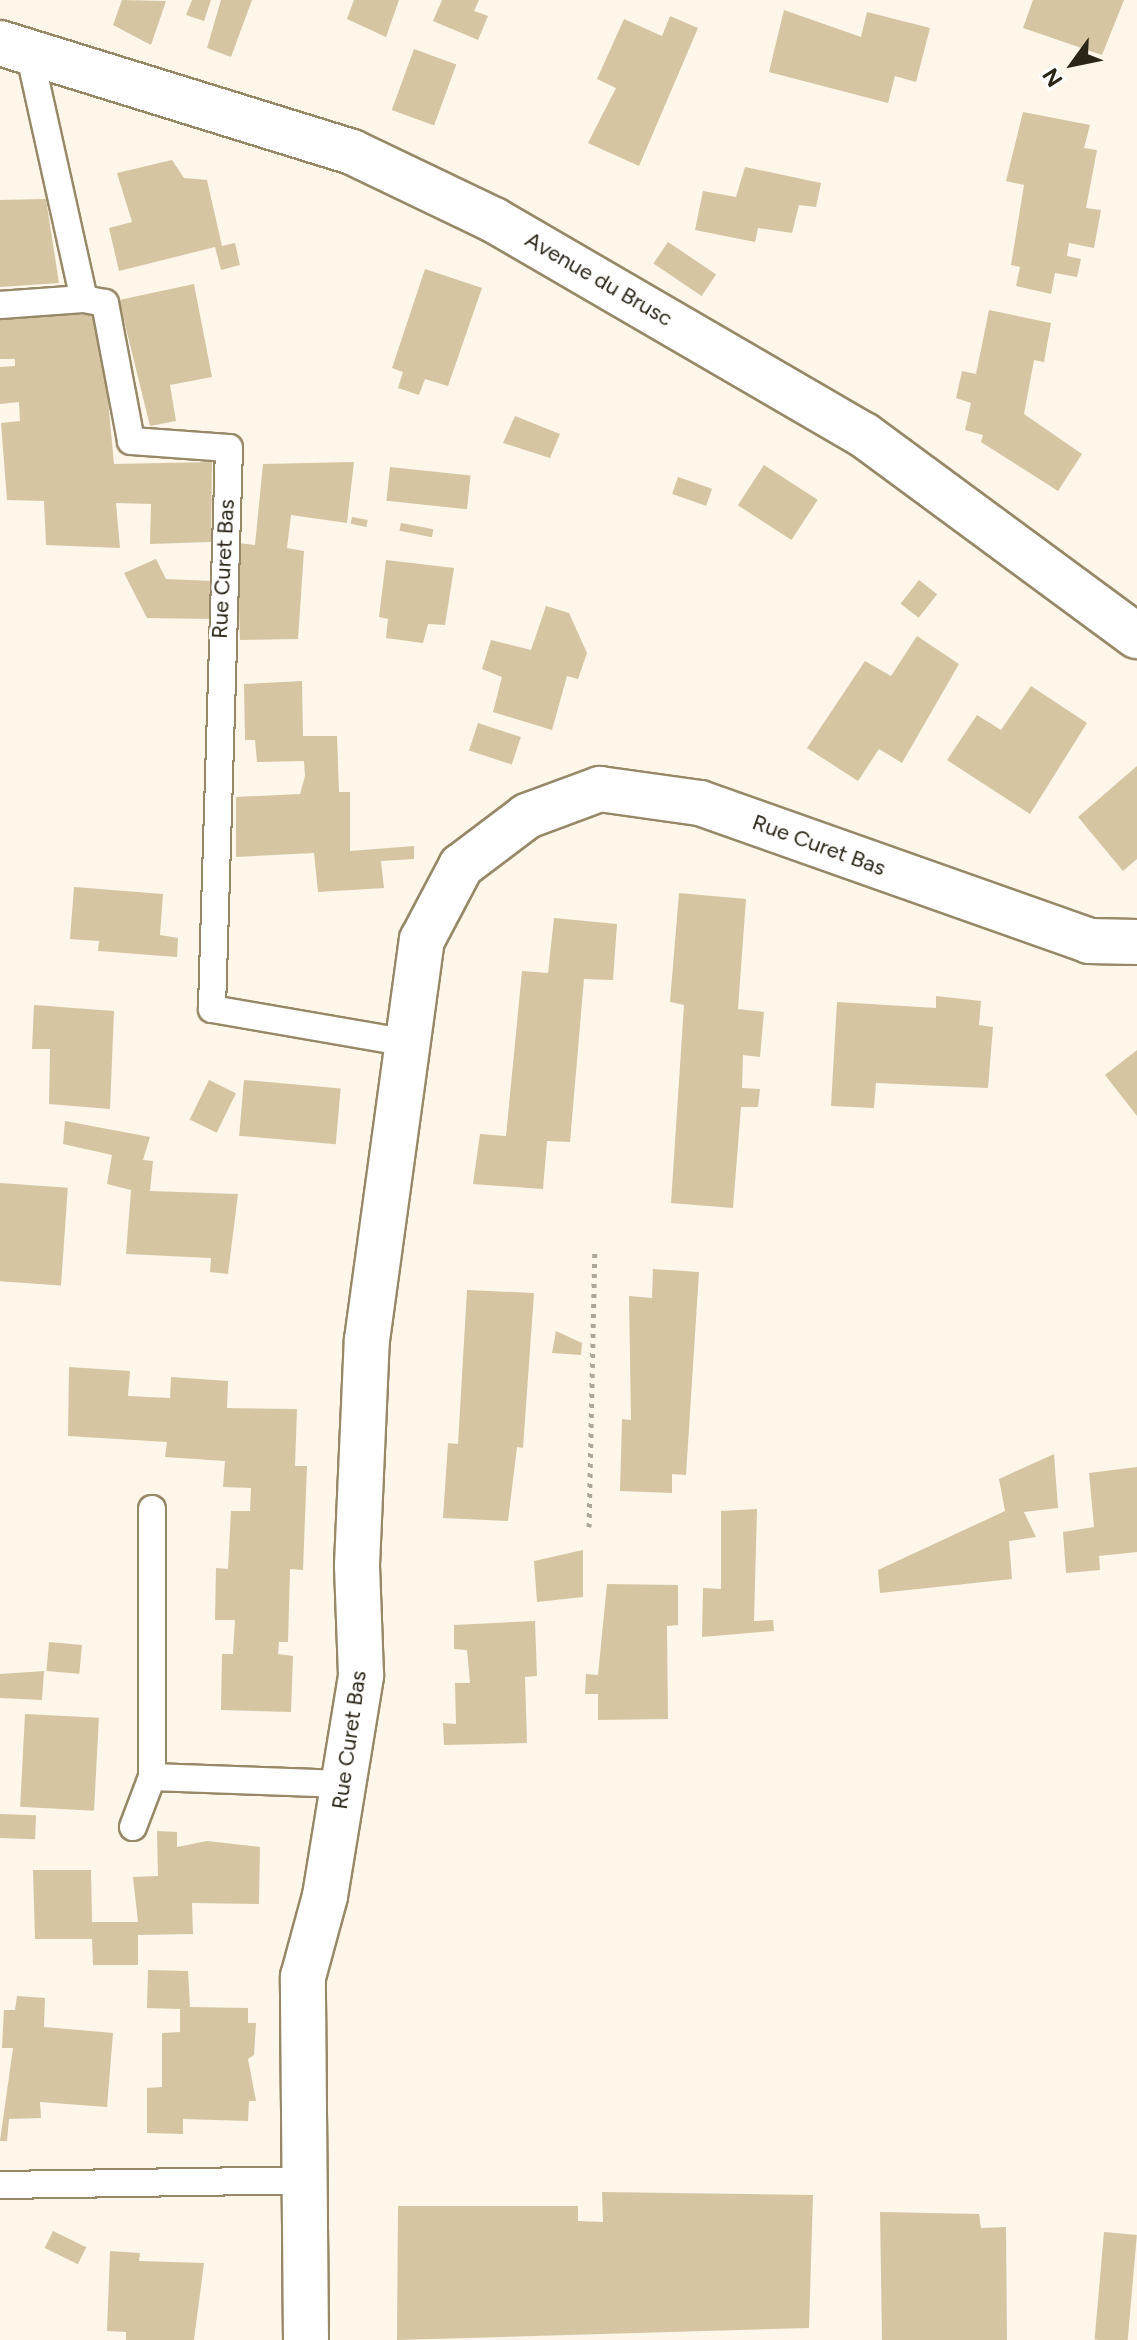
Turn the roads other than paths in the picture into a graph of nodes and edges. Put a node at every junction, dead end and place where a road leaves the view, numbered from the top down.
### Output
1 (14, 45) edge
2 (84, 299) junction
3 (0, 305) edge
4 (1137, 636) edge
5 (1137, 942) edge
6 (408, 1043) junction
7 (152, 1509) dead end
8 (152, 1777) junction
9 (344, 1784) junction
10 (133, 1827) dead end
11 (302, 2180) junction
12 (0, 2185) edge
13 (306, 2340) edge

1 - 2 lane
1 - 4 street, Avenue du Brusc
2 - 3 lane
2 - 6 lane, Rue Curet Bas
5 - 6 street, Rue Curet Bas
6 - 9 street, Rue Curet Bas
7 - 8 lane
8 - 9 lane
8 - 10 lane
9 - 11 street, Rue Curet Bas
11 - 12 lane
11 - 13 street, Rue Curet Bas

